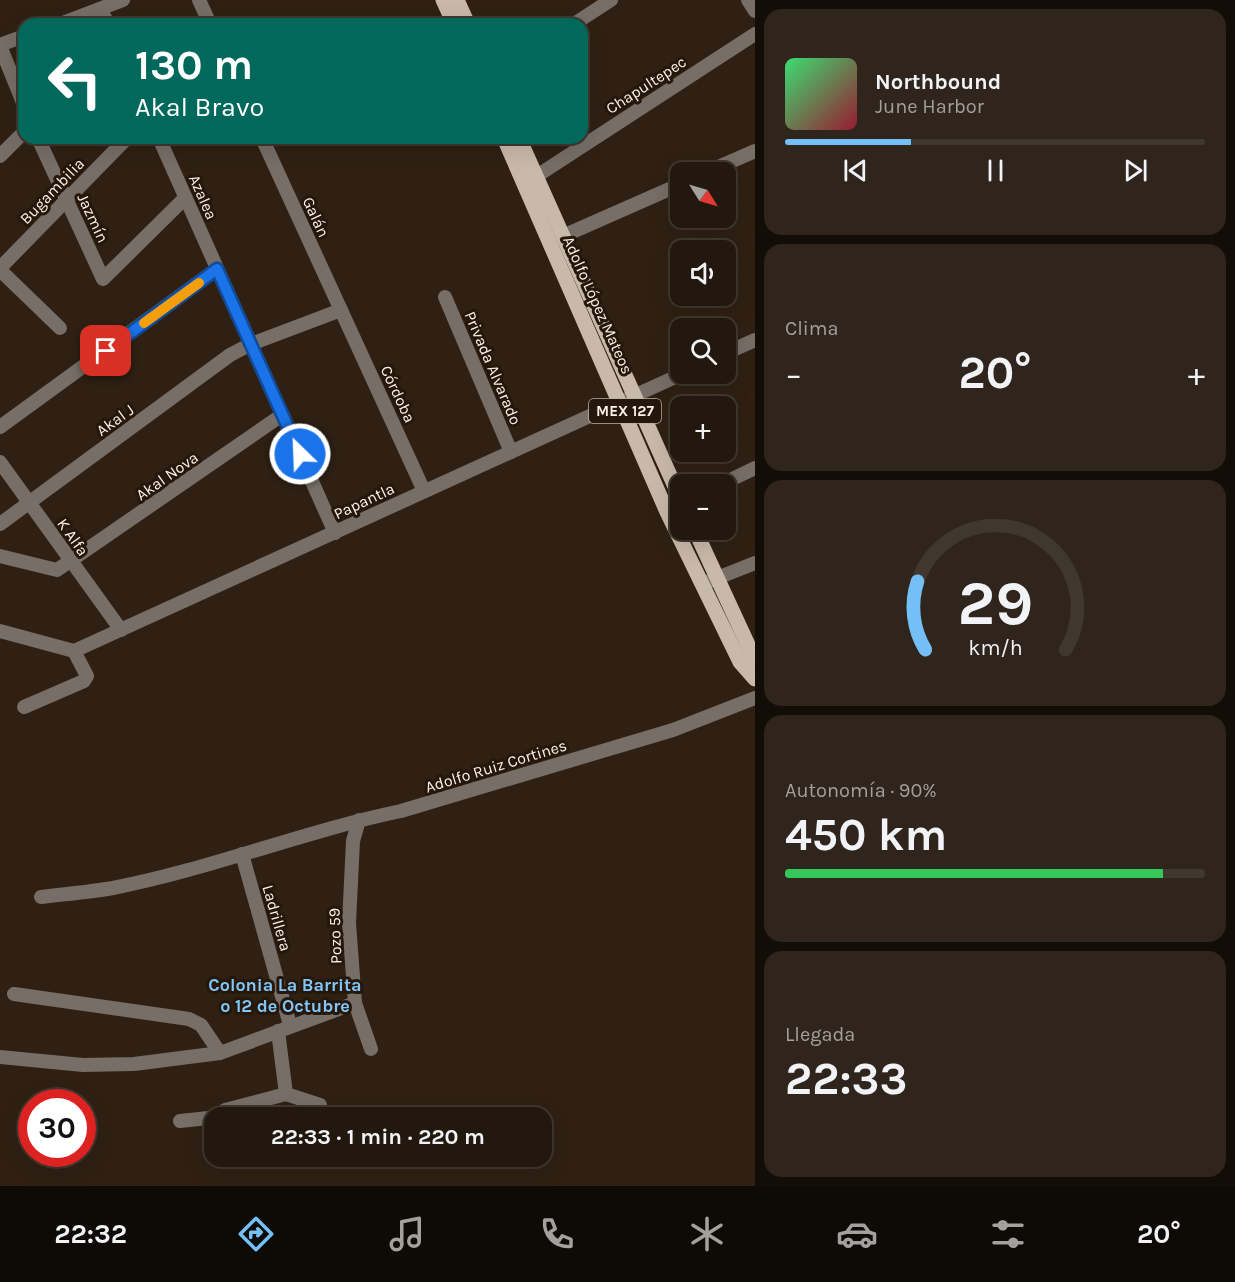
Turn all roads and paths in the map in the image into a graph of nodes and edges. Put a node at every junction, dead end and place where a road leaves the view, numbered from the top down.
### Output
1 (123, 0) edge
2 (199, 0) edge
3 (443, 0) edge
4 (611, 0) edge
5 (748, 0) edge
6 (102, 9) junction
7 (755, 11) edge
8 (460, 13) edge
9 (77, 18) edge
10 (106, 18) edge
11 (207, 18) edge
12 (583, 18) edge
13 (755, 34) edge
14 (18, 38) edge
15 (0, 45) edge
16 (18, 90) edge
17 (18, 138) edge
18 (588, 142) edge
19 (41, 144) edge
20 (121, 144) edge
21 (162, 144) edge
22 (265, 144) edge
23 (508, 144) edge
24 (521, 144) edge
25 (585, 144) edge
26 (755, 152) edge
27 (0, 156) edge
28 (731, 162) edge
29 (530, 180) junction
30 (670, 189) edge
31 (185, 198) junction
32 (66, 200) junction
33 (563, 236) junction
34 (0, 269) edge
35 (217, 269) junction
36 (445, 297) dead end
37 (341, 310) junction
38 (60, 328) dead end
39 (755, 340) edge
40 (251, 344) junction
41 (736, 349) edge
42 (670, 379) edge
43 (628, 398) junction
44 (282, 415) junction
45 (0, 427) edge
46 (511, 452) junction
47 (0, 462) edge
48 (755, 468) edge
49 (736, 477) edge
50 (670, 479) edge
51 (424, 492) junction
52 (670, 498) edge
53 (29, 504) junction
54 (0, 524) edge
55 (335, 533) junction
56 (686, 540) edge
57 (699, 540) edge
58 (0, 555) edge
59 (70, 562) junction
60 (755, 563) edge
61 (717, 578) junction
62 (702, 584) junction
63 (122, 630) junction
64 (0, 631) edge
65 (74, 651) junction
66 (755, 660) edge
67 (755, 679) edge
68 (755, 698) edge
69 (24, 707) dead end
70 (359, 820) junction
71 (242, 854) junction
72 (41, 897) dead end
73 (14, 994) dead end
74 (355, 1003) junction
75 (284, 1028) junction
76 (371, 1049) dead end
77 (220, 1053) junction
78 (0, 1057) edge
79 (286, 1094) junction
80 (320, 1105) dead end
81 (180, 1121) dead end

1 - 6 street
2 - 11 street
3 - 8 main road
4 - 12 street
5 - 7 street
6 - 9 street
6 - 10 street
13 - 18 street, Chapultepec
14 - 15 street
15 - 16 street
17 - 27 street
19 - 32 street, Jazmín
20 - 32 street, Bugambilia
21 - 31 street, Azalea
22 - 37 street, Galán
23 - 29 main road, Adolfo López Mateos / MEX 127
24 - 29 main road, Adolfo López Mateos / MEX 127
25 - 29 street, Chapultepec
26 - 28 street
29 - 33 main road, Adolfo López Mateos / MEX 127
29 - 43 main road, Adolfo López Mateos / MEX 127
30 - 33 street
31 - 32 street, Jazmín
31 - 35 street, Azalea
32 - 34 street, Bugambilia
33 - 43 main road, Adolfo López Mateos / MEX 127
34 - 38 street
35 - 40 street, Azalea
35 - 45 street
36 - 46 street, Privada Alvarado
37 - 40 street, Akal J
37 - 51 street, Córdoba
39 - 41 street
40 - 44 street, Azalea
40 - 53 street, Akal J
42 - 43 street, Papantla
43 - 46 street, Papantla
43 - 50 main road, Adolfo López Mateos / MEX 127
43 - 52 main road, Adolfo López Mateos / MEX 127
44 - 55 street, Azalea
44 - 59 street, Akal Nova
46 - 51 street, Papantla
47 - 53 street, K Alfa
48 - 49 street
51 - 55 street, Papantla
53 - 54 street, Akal J
53 - 59 street, K Alfa
55 - 63 street, Papantla
56 - 62 main road, Adolfo López Mateos / MEX 127
57 - 61 main road
58 - 59 street
59 - 63 street, K Alfa
60 - 61 street
61 - 62 street
61 - 66 main road
62 - 67 main road, Adolfo López Mateos / MEX 127
63 - 65 street, Papantla
64 - 65 street
65 - 69 street
68 - 70 street, Adolfo Ruiz Cortines
70 - 71 street, Adolfo Ruiz Cortines
70 - 74 street, Pozo 59
71 - 72 street, Adolfo Ruiz Cortines
71 - 75 street, Ladrillera
73 - 77 street
74 - 75 street
74 - 76 street, Pozo 59
75 - 77 street
75 - 79 street, Ladrillera
77 - 78 street
79 - 80 street
79 - 81 street

